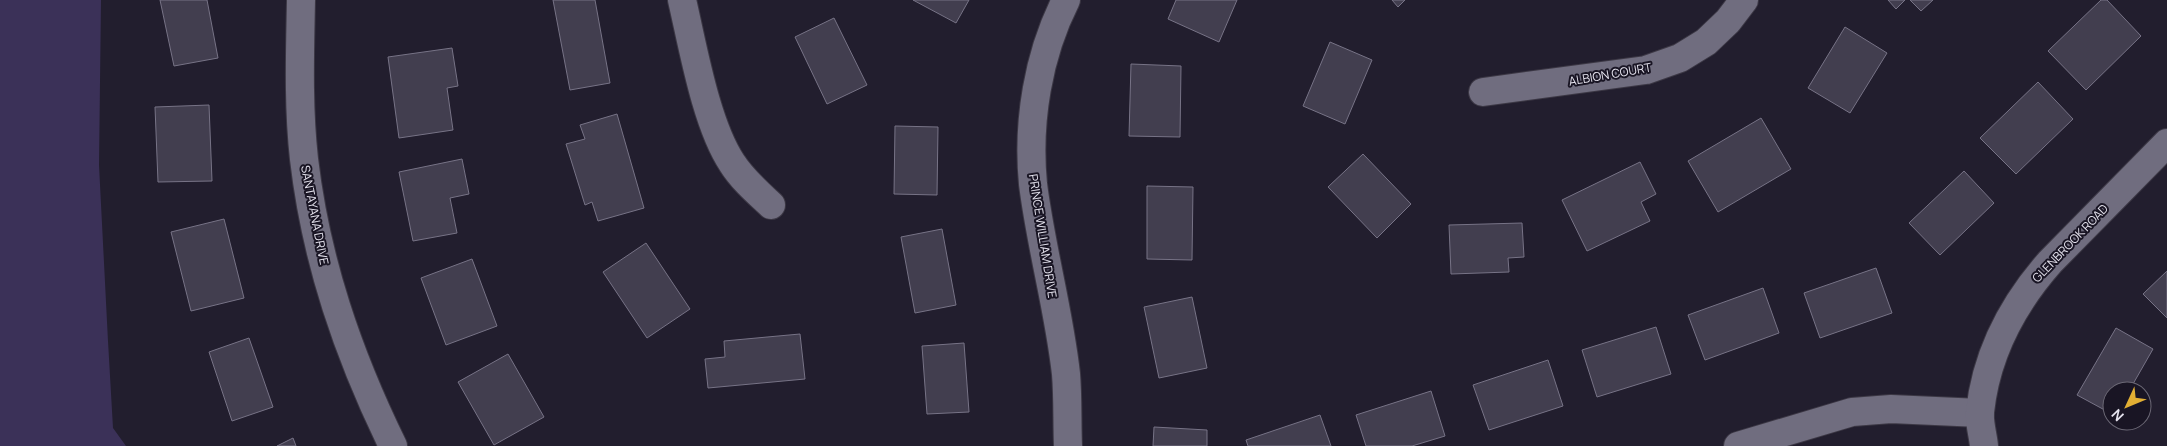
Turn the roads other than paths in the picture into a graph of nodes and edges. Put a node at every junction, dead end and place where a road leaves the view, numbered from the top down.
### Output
1 (301, 0) edge
2 (682, 0) edge
3 (1066, 0) edge
4 (1744, 0) edge
5 (1483, 92) dead end
6 (2167, 143) edge
7 (771, 205) dead end
8 (1980, 413) junction
9 (393, 446) edge
10 (1068, 446) edge
11 (1738, 446) edge
12 (1984, 446) edge

1 - 9 street, SANTAYANA DRIVE
2 - 7 street
3 - 10 street, PRINCE WILLIAM DRIVE
4 - 5 street, ALBION COURT
6 - 8 street, GLENBROOK ROAD
8 - 11 street
8 - 12 street, GLENBROOK ROAD

